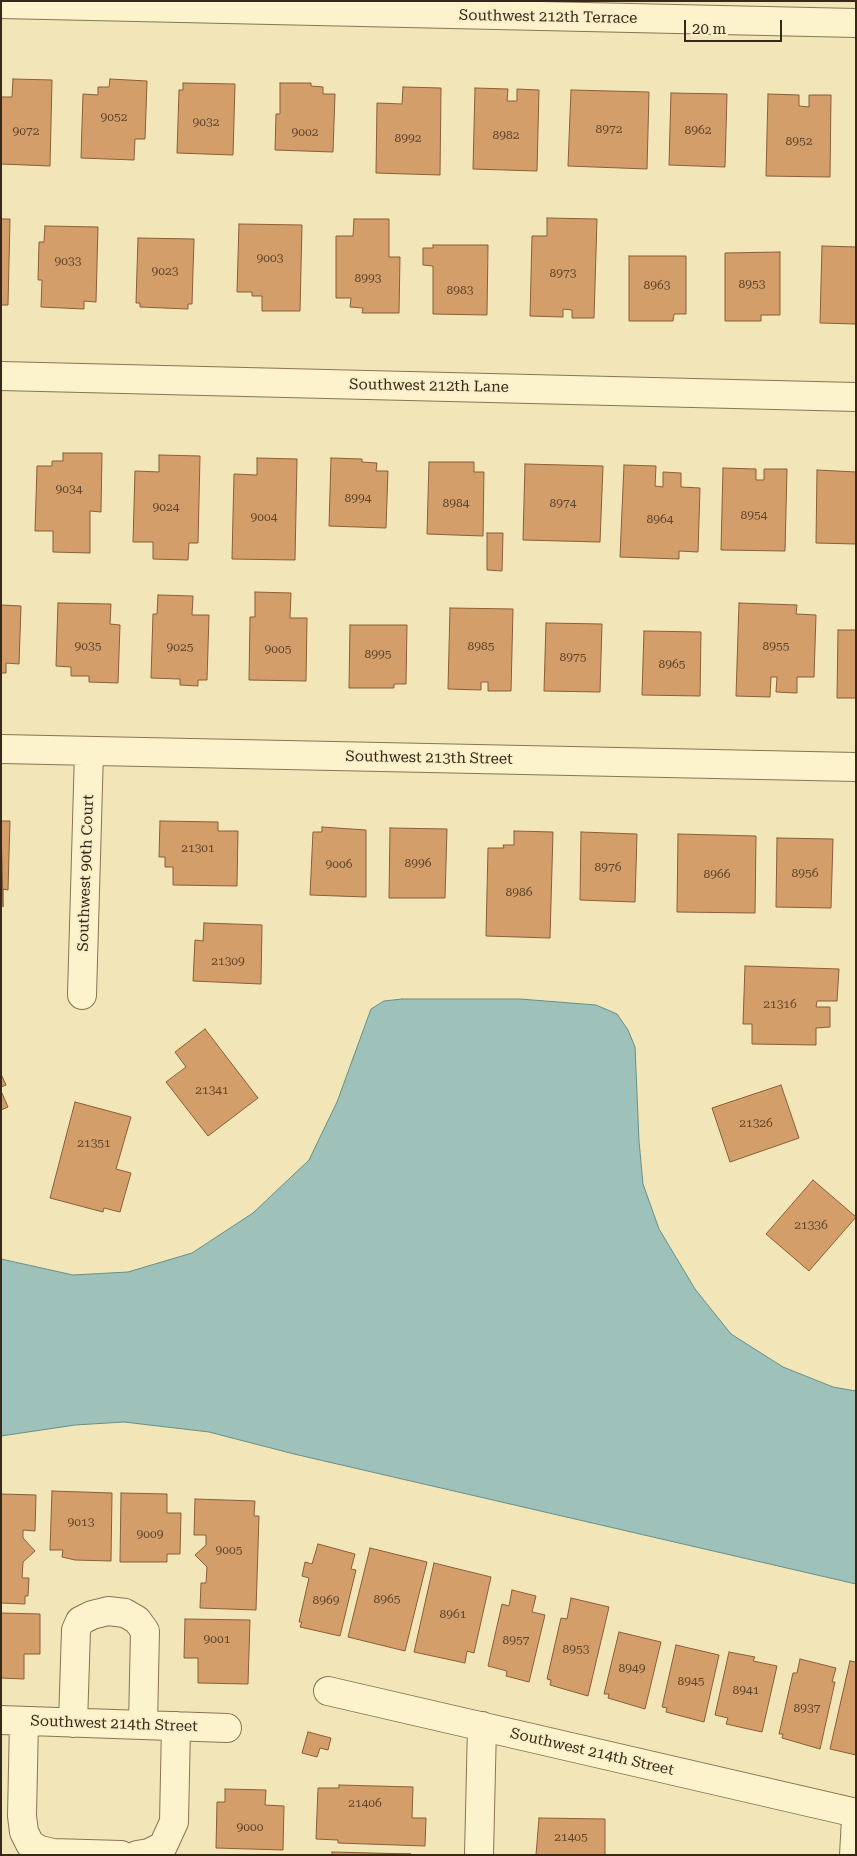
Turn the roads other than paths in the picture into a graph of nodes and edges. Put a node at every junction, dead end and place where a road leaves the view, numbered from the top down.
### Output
1 (1, 4) edge
2 (856, 23) edge
3 (1, 376) edge
4 (856, 397) edge
5 (1, 749) edge
6 (89, 752) junction
7 (856, 767) edge
8 (82, 996) dead end
9 (328, 1691) dead end
10 (13, 1720) edge
11 (73, 1723) junction
12 (143, 1725) junction
13 (176, 1726) junction
14 (482, 1726) junction
15 (227, 1728) dead end
16 (856, 1813) edge
17 (856, 1819) edge
18 (121, 1855) edge
19 (137, 1855) edge
20 (479, 1855) edge
21 (854, 1855) edge

1 - 2 street, Southwest 212th Terrace
3 - 4 street, Southwest 212th Lane
5 - 6 street, Southwest 213th Street
6 - 7 street, Southwest 213th Street
6 - 8 street, Southwest 90th Court
9 - 14 street, Southwest 214th Street
10 - 11 street, Southwest 214th Street
10 - 18 street
11 - 12 street, Southwest 214th Street
11 - 12 street
12 - 13 street, Southwest 214th Street
13 - 15 street, Southwest 214th Street
13 - 19 street
14 - 16 street, Southwest 214th Street
14 - 20 street
17 - 21 street

